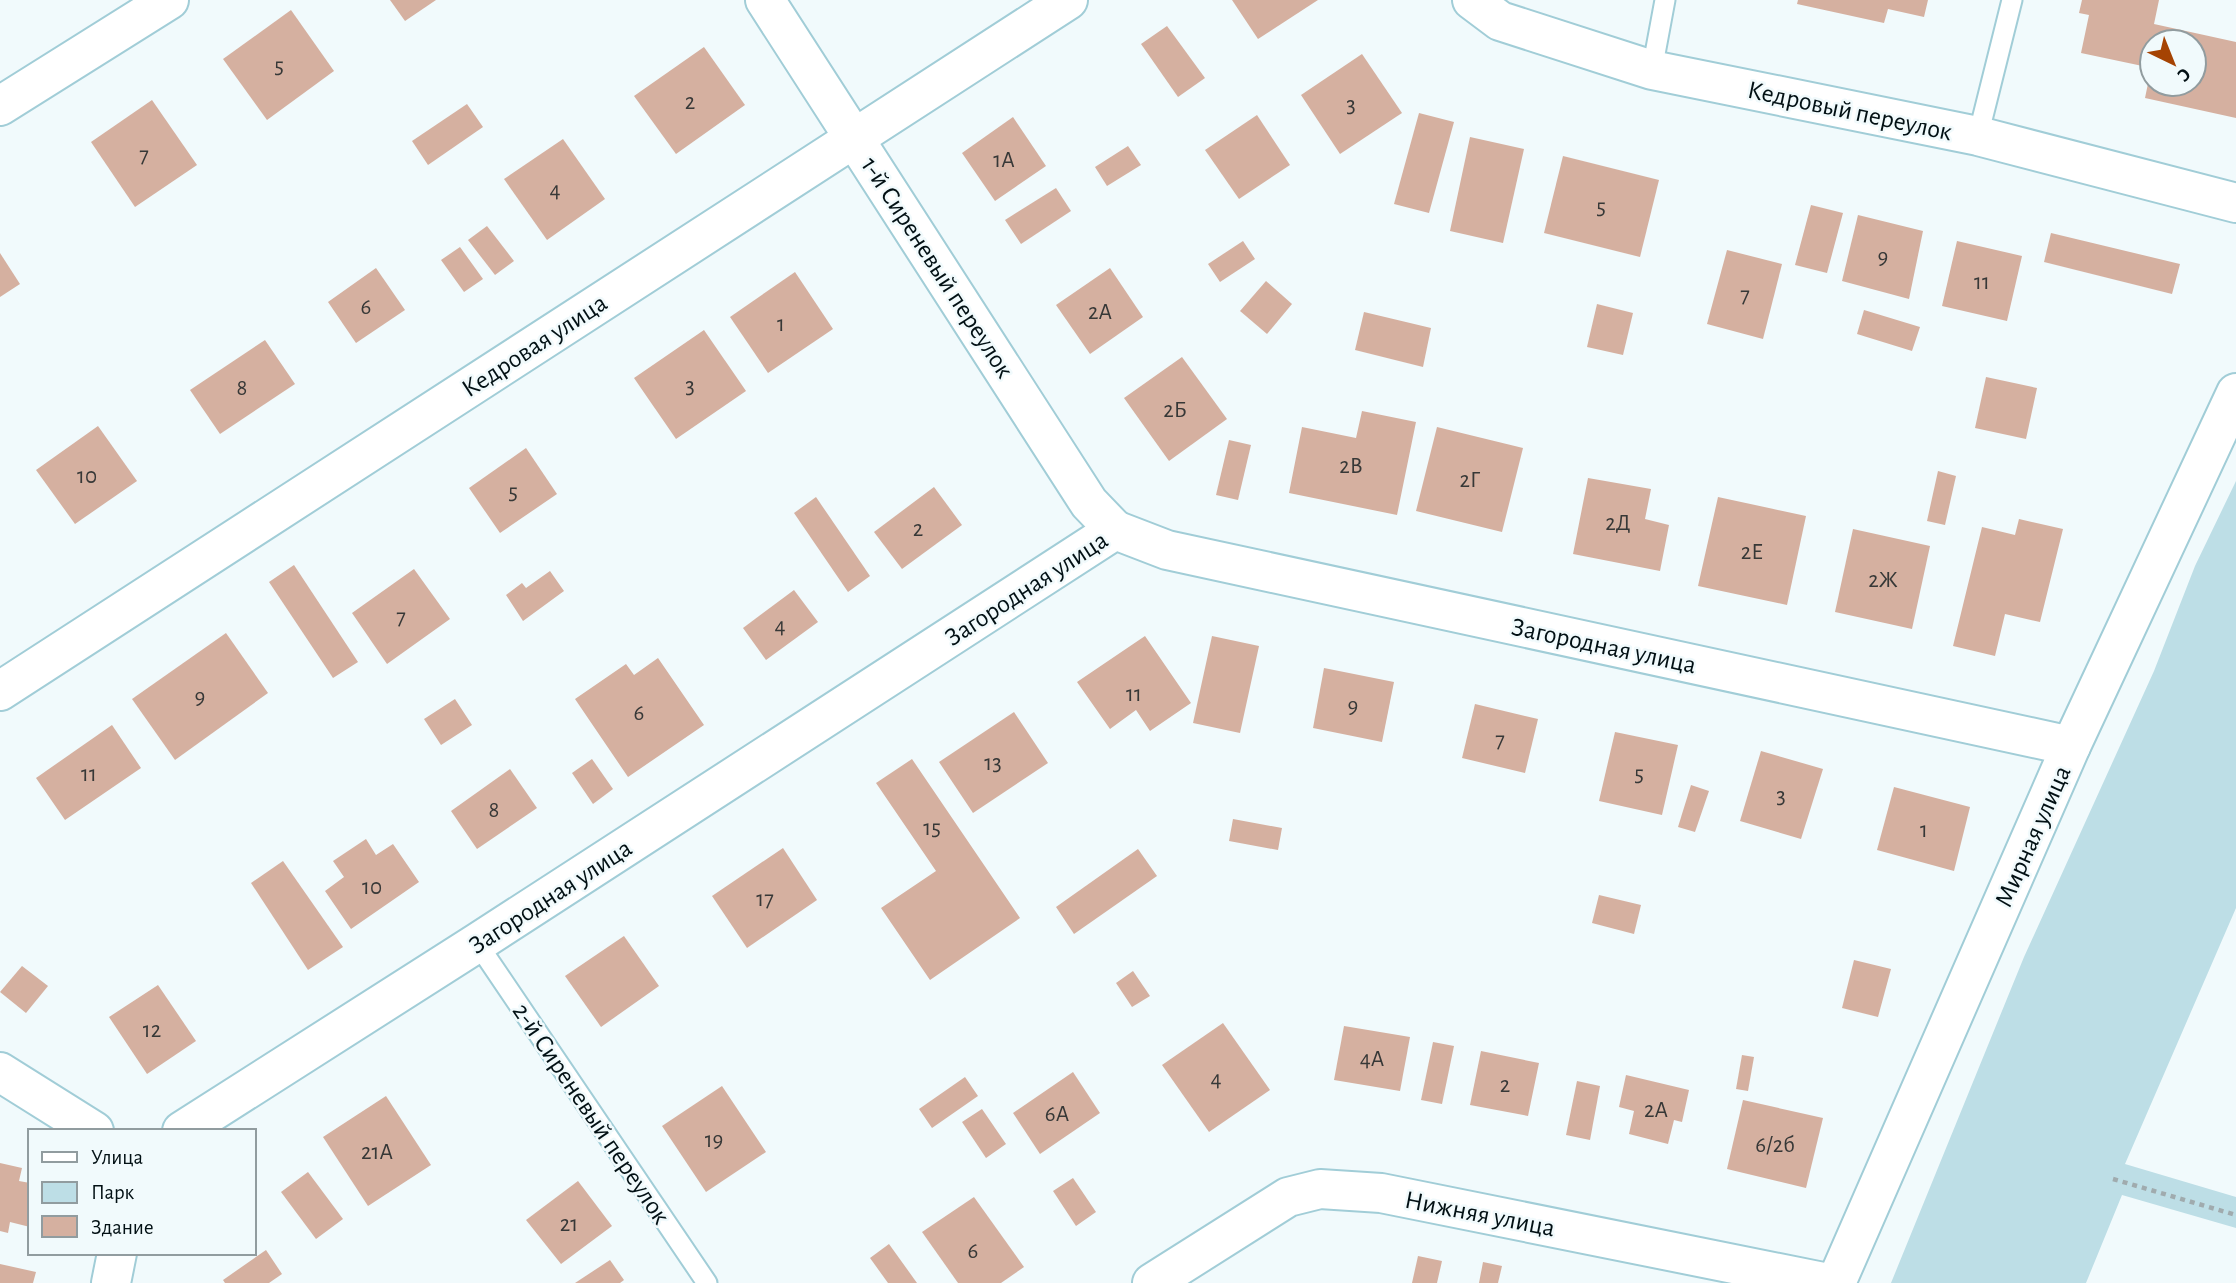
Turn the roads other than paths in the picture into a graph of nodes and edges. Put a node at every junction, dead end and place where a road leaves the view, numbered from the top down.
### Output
1 (169, 0) edge
2 (765, 0) edge
3 (1068, 0) edge
4 (1472, 0) edge
5 (1665, 0) edge
6 (2012, 0) edge
7 (1652, 69) junction
8 (0, 106) edge
9 (1978, 136) junction
10 (855, 138) junction
11 (2236, 203) edge
12 (2236, 393) edge
13 (1115, 530) junction
14 (0, 691) edge
15 (2071, 746) junction
16 (477, 943) junction
17 (0, 1072) edge
18 (91, 1129) edge
19 (185, 1129) edge
20 (117, 1255) edge
21 (111, 1283) edge
22 (707, 1283) edge
23 (1152, 1283) edge
24 (1828, 1283) edge
25 (1836, 1283) edge

1 - 8 street
2 - 10 street, 1-й Сиреневый переулок
3 - 10 street, Кедровая улица
4 - 7 street, Кедровый переулок
5 - 7 lane
6 - 9 lane
7 - 9 street, Кедровый переулок
9 - 11 street, Кедровый переулок
10 - 13 street, 1-й Сиреневый переулок
10 - 14 street, Кедровая улица
12 - 15 street, Мирная улица
13 - 15 street, Загородная улица
13 - 16 street, Загородная улица
15 - 25 street, Мирная улица
16 - 19 street, Загородная улица
16 - 22 lane, 2-й Сиреневый переулок
17 - 18 street
20 - 21 street
23 - 24 street, Нижняя улица

